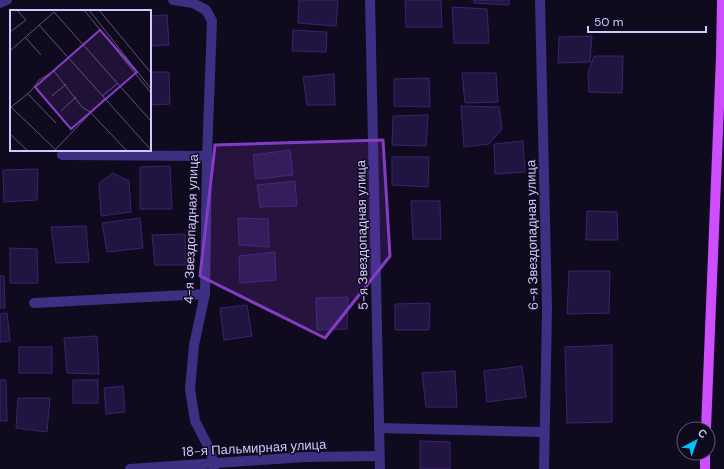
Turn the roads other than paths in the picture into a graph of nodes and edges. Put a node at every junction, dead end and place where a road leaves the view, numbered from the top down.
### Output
1 (7, 0) edge
2 (173, 0) edge
3 (370, 0) edge
4 (540, 0) edge
5 (722, 0) edge
6 (0, 3) edge
7 (62, 155) dead end
8 (207, 156) junction
9 (205, 294) junction
10 (34, 303) dead end
11 (706, 421) edge
12 (379, 428) junction
13 (544, 432) junction
14 (379, 456) junction
15 (214, 466) edge
16 (130, 469) edge
17 (380, 469) edge
18 (544, 469) edge

1 - 6 street
2 - 8 street, 4-я Звездопадная улица
3 - 12 street, 5-я Звездопадная улица
4 - 13 street, 6-я Звездопадная улица
5 - 11 main road
7 - 8 street
8 - 9 street, 4-я Звездопадная улица
9 - 10 street
9 - 15 street, 4-я Звездопадная улица
12 - 13 street
12 - 14 street, 5-я Звездопадная улица
13 - 18 street, 6-я Звездопадная улица
14 - 15 street, 18-я Пальмирная улица
14 - 17 street, 5-я Звездопадная улица
15 - 16 street, 18-я Пальмирная улица

